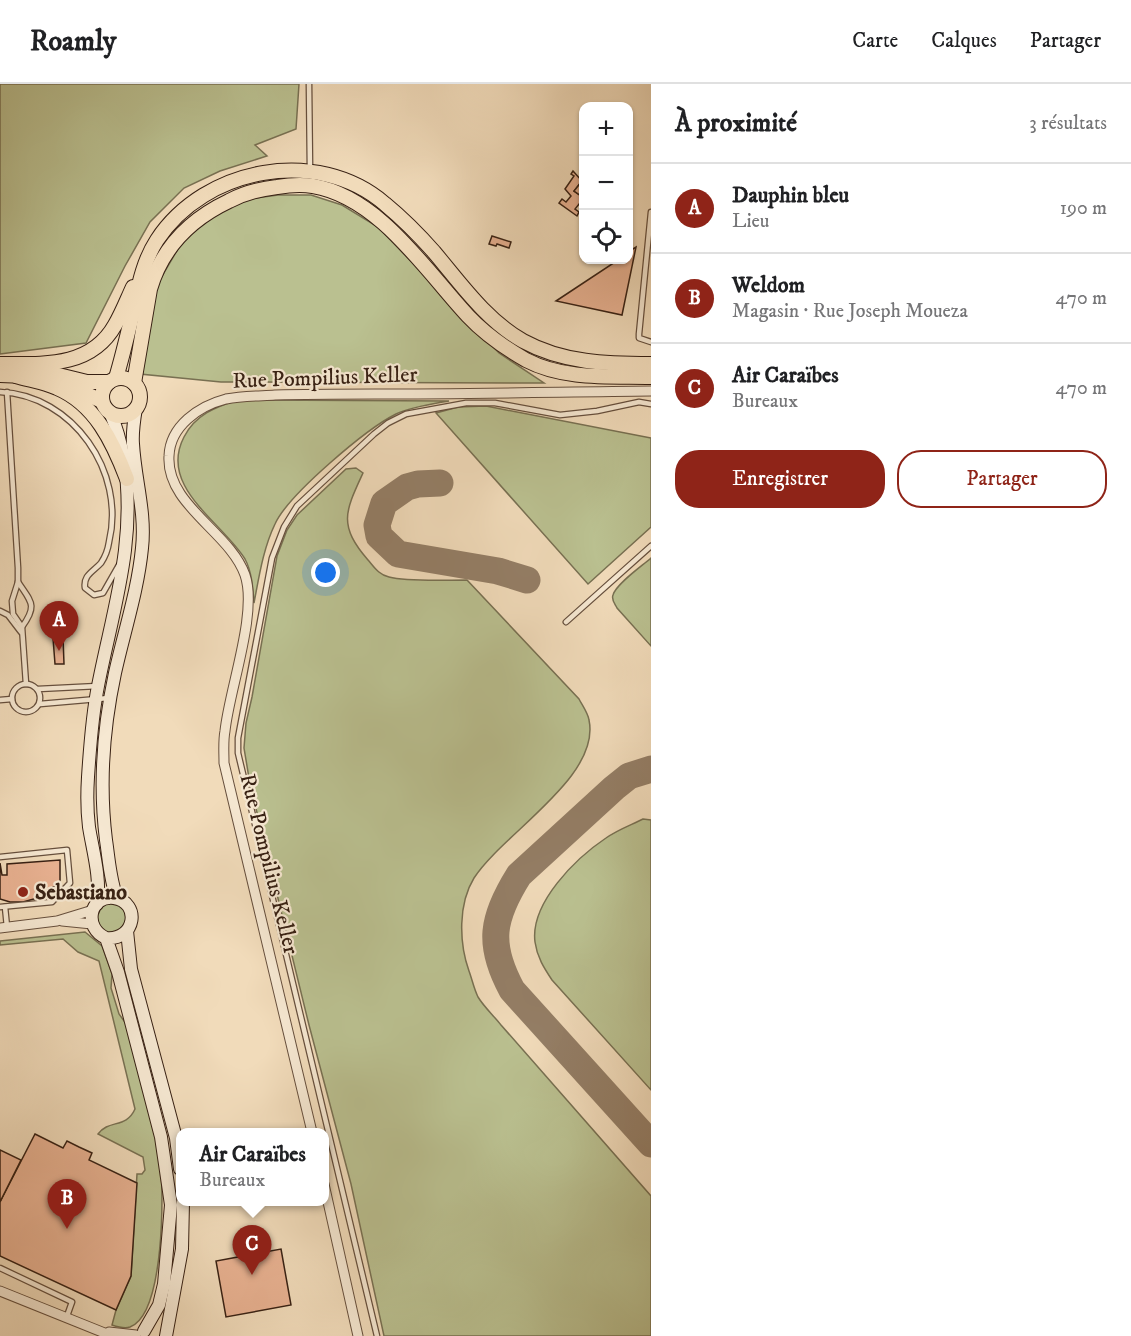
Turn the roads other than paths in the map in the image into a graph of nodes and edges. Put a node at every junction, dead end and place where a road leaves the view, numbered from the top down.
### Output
1 (309, 84) edge
2 (310, 171) junction
3 (651, 212) edge
4 (142, 270) junction
5 (651, 342) edge
6 (651, 364) edge
7 (0, 365) edge
8 (0, 375) edge
9 (16, 376) junction
10 (651, 377) edge
11 (113, 380) junction
12 (134, 383) junction
13 (651, 391) edge
14 (0, 392) edge
15 (7, 392) junction
16 (651, 404) edge
17 (106, 407) junction
18 (136, 408) junction
19 (127, 479) junction
20 (651, 546) edge
21 (127, 549) junction
22 (18, 582) junction
23 (0, 611) edge
24 (566, 622) dead end
25 (22, 627) junction
26 (22, 633) junction
27 (26, 684) junction
28 (113, 684) junction
29 (98, 686) junction
30 (38, 689) junction
31 (110, 698) junction
32 (12, 699) junction
33 (0, 700) edge
34 (96, 700) junction
35 (40, 704) junction
36 (0, 857) edge
37 (117, 898) junction
38 (3, 907) edge
39 (95, 907) junction
40 (57, 921) junction
41 (92, 924) junction
42 (4, 928) edge
43 (127, 931) junction
44 (106, 938) junction
45 (311, 1128) edge
46 (327, 1128) edge
47 (329, 1135) edge
48 (176, 1138) edge
49 (183, 1206) edge
50 (329, 1206) edge
51 (0, 1268) edge
52 (0, 1291) edge
53 (67, 1316) junction
54 (102, 1330) junction
55 (138, 1334) edge
56 (112, 1336) edge
57 (165, 1336) edge
58 (358, 1336) edge
59 (377, 1336) edge

1 - 2 lane
2 - 4 main road
2 - 6 main road
3 - 5 lane
4 - 7 main road
4 - 11 main road
7 - 11 main road
8 - 9 main road
9 - 17 main road
9 - 19 main road
10 - 12 main road
11 - 12 main road
11 - 17 main road
12 - 18 main road
13 - 45 street, Rue Pompilius Keller
14 - 15 lane
15 - 21 lane
15 - 22 lane
16 - 46 lane
17 - 18 main road
17 - 19 main road
18 - 28 main road
19 - 21 main road
20 - 24 lane
21 - 29 main road
22 - 25 lane
22 - 25 lane
23 - 26 lane
25 - 26 lane
26 - 27 lane
27 - 30 lane
27 - 32 lane
28 - 29 lane
28 - 31 main road
29 - 30 lane
29 - 34 main road
30 - 35 lane
31 - 34 lane
31 - 37 main road
32 - 33 lane
32 - 35 lane
34 - 35 lane
34 - 39 main road
36 - 38 lane
37 - 39 main road
37 - 43 main road
38 - 42 lane
39 - 40 street
39 - 41 main road
40 - 41 street
40 - 42 street
41 - 44 main road
43 - 44 main road
43 - 48 main road
44 - 55 main road
47 - 59 lane
49 - 57 main road
50 - 58 street
51 - 53 lane
52 - 53 street
53 - 54 street
54 - 55 street
54 - 56 street
55 - 57 main road

